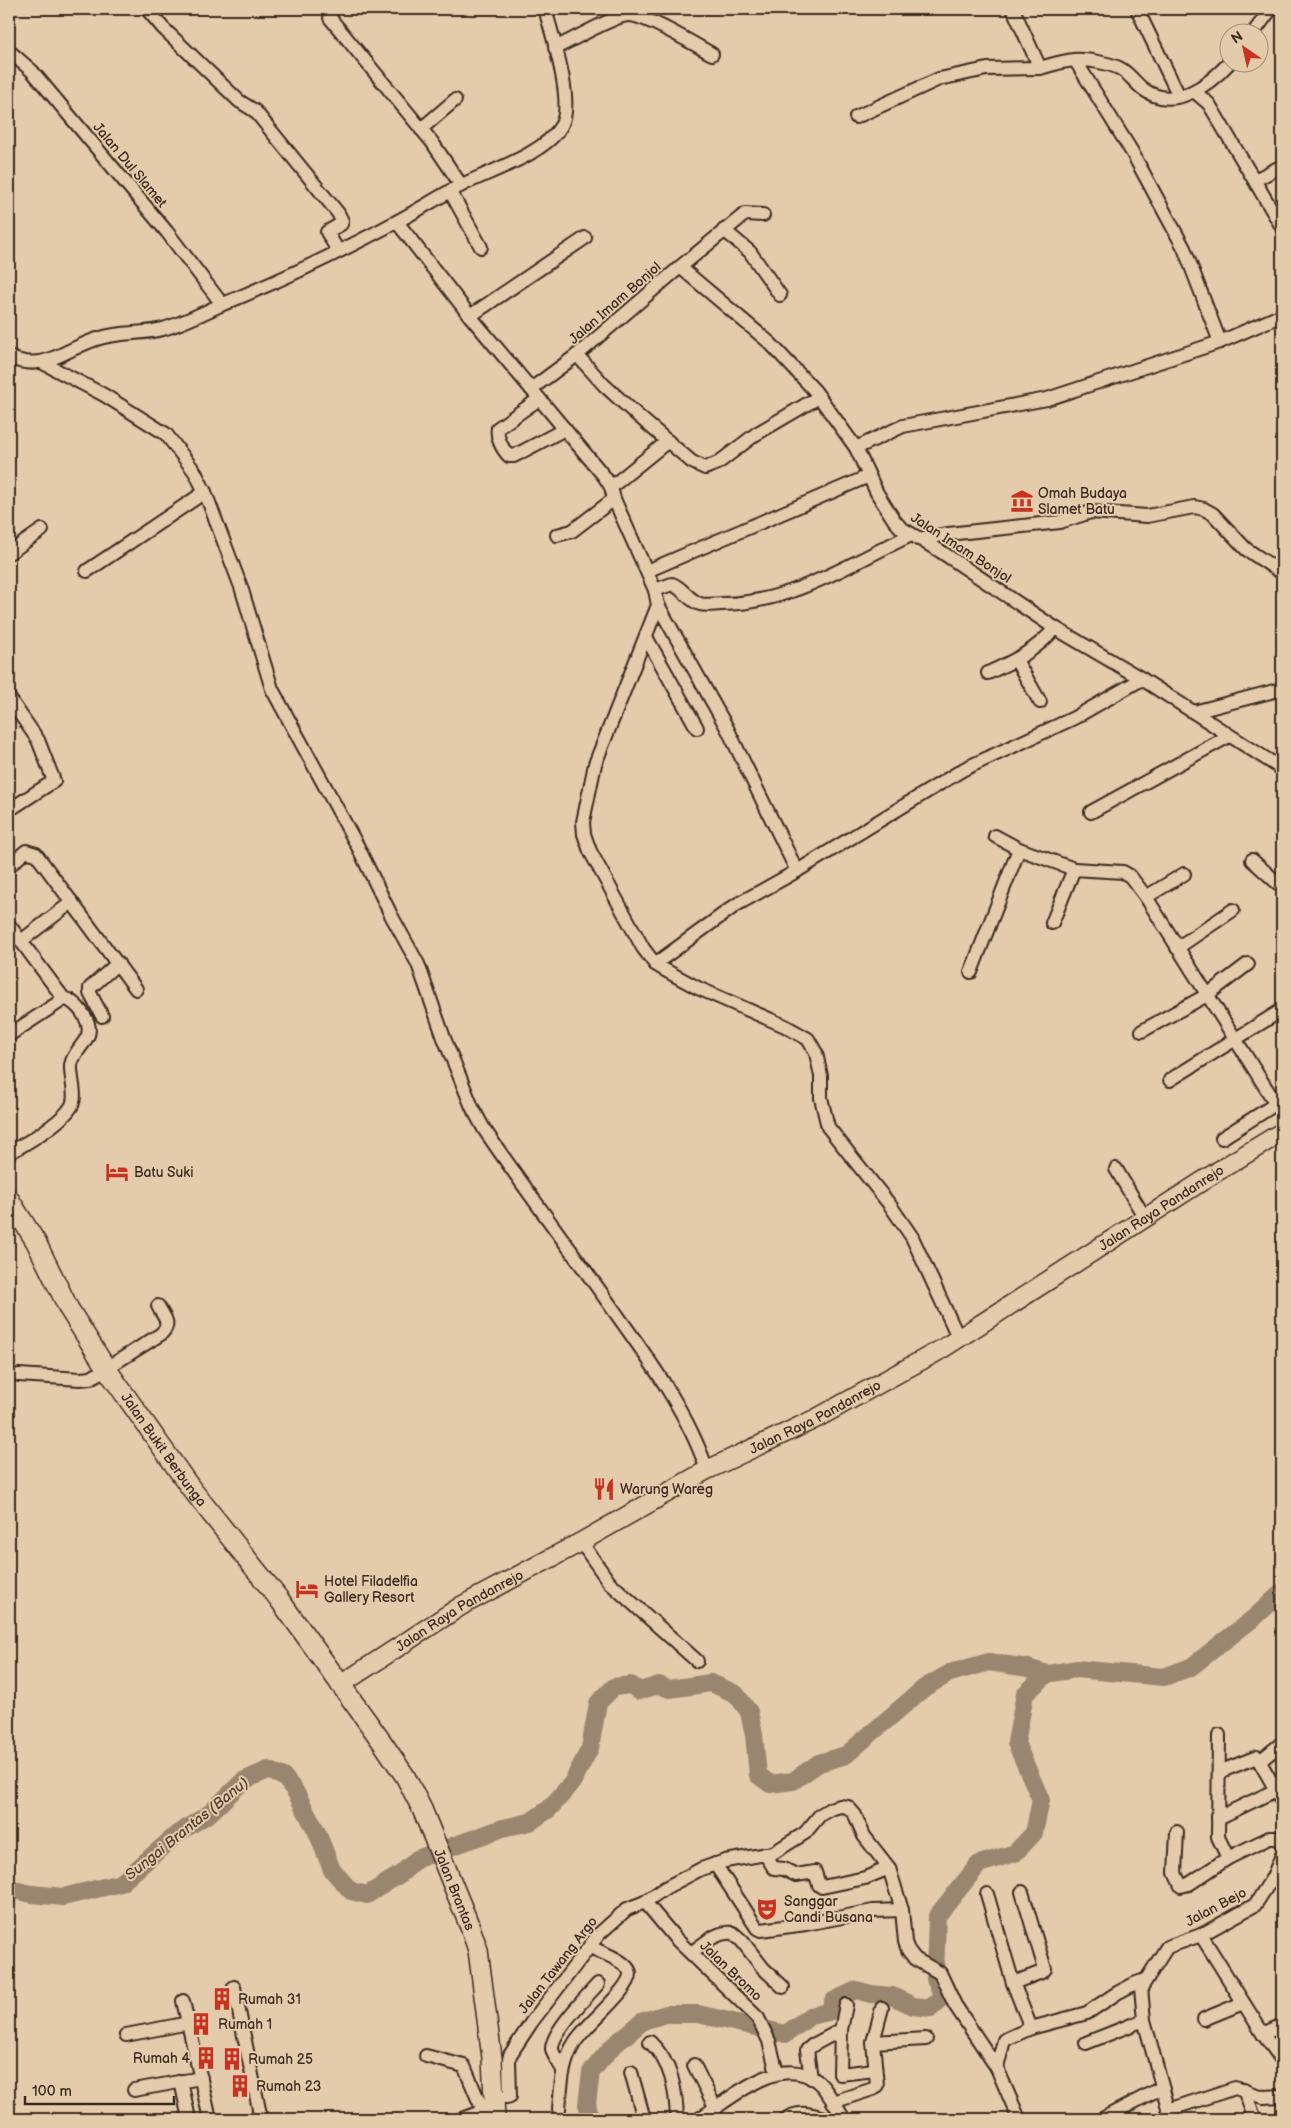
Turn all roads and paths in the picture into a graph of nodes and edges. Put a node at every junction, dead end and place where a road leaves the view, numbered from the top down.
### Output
1 (147, 9) edge
2 (331, 9) edge
3 (545, 9) edge
4 (1013, 9) edge
5 (1137, 9) edge
6 (1271, 9) edge
7 (1261, 22) edge
8 (554, 48) junction
9 (9, 51) edge
10 (712, 54) dead end
11 (1075, 60) junction
12 (1040, 68) junction
13 (1221, 72) edge
14 (1195, 92) junction
15 (1179, 96) junction
16 (455, 100) dead end
17 (856, 117) dead end
18 (421, 128) junction
19 (1282, 166) edge
20 (1255, 180) junction
21 (455, 182) junction
22 (763, 215) dead end
23 (397, 222) junction
24 (1282, 227) edge
25 (724, 230) junction
26 (585, 238) dead end
27 (334, 245) junction
28 (481, 247) dead end
29 (680, 267) junction
30 (780, 295) dead end
31 (222, 304) junction
32 (1282, 315) edge
33 (470, 316) junction
34 (1220, 342) junction
35 (577, 356) junction
36 (9, 357) edge
37 (43, 363) junction
38 (535, 394) junction
39 (820, 397) junction
40 (565, 429) junction
41 (668, 440) junction
42 (856, 448) junction
43 (869, 476) junction
44 (205, 492) junction
45 (612, 493) junction
46 (42, 530) dead end
47 (557, 536) dead end
48 (915, 537) junction
49 (9, 553) edge
50 (646, 571) junction
51 (87, 572) dead end
52 (1282, 573) edge
53 (656, 590) junction
54 (658, 605) junction
55 (1055, 628) junction
56 (646, 637) junction
57 (1016, 660) junction
58 (988, 672) dead end
59 (1142, 679) junction
60 (1282, 689) edge
61 (9, 698) edge
62 (1040, 702) dead end
63 (1194, 712) junction
64 (697, 728) dead end
65 (1229, 736) junction
66 (1282, 769) edge
67 (9, 810) edge
68 (1091, 812) dead end
69 (995, 836) dead end
70 (1019, 849) junction
71 (1252, 860) dead end
72 (9, 866) edge
73 (1074, 869) junction
74 (797, 871) junction
75 (1184, 874) dead end
76 (1282, 887) edge
77 (1146, 897) junction
78 (72, 902) junction
79 (1234, 910) dead end
80 (1052, 924) dead end
81 (9, 925) edge
82 (21, 941) junction
83 (1177, 948) junction
84 (118, 963) junction
85 (655, 964) junction
86 (1248, 964) dead end
87 (971, 972) dead end
88 (136, 988) dead end
89 (1207, 994) junction
90 (64, 999) junction
91 (1282, 1010) edge
92 (102, 1016) dead end
93 (1142, 1032) dead end
94 (9, 1035) edge
95 (1235, 1040) junction
96 (1170, 1080) dead end
97 (1279, 1102) edge
98 (1282, 1132) edge
99 (1222, 1138) dead end
100 (9, 1153) edge
101 (1116, 1169) dead end
102 (9, 1199) edge
103 (1145, 1218) junction
104 (158, 1306) dead end
105 (959, 1339) junction
106 (106, 1368) junction
107 (20, 1375) dead end
108 (707, 1470) junction
109 (581, 1542) junction
110 (697, 1661) dead end
111 (340, 1686) junction
112 (1219, 1735) dead end
113 (1282, 1743) edge
114 (1260, 1761) junction
115 (1219, 1772) junction
116 (1279, 1796) edge
117 (1218, 1818) junction
118 (1177, 1832) dead end
119 (1282, 1842) edge
120 (765, 1854) junction
121 (1282, 1855) edge
122 (1228, 1858) junction
123 (715, 1864) junction
124 (889, 1868) junction
125 (1022, 1892) dead end
126 (986, 1894) dead end
127 (645, 1902) junction
128 (902, 1910) junction
129 (1200, 1934) junction
130 (590, 1947) junction
131 (691, 1953) junction
132 (1145, 1980) junction
133 (1013, 1983) junction
134 (598, 1984) dead end
135 (234, 1987) dead end
136 (783, 1987) dead end
137 (183, 2001) dead end
138 (1243, 2003) junction
139 (846, 2004) dead end
140 (882, 2008) dead end
141 (1204, 2019) dead end
142 (1144, 2020) junction
143 (189, 2023) junction
144 (1282, 2025) edge
145 (1030, 2028) junction
146 (842, 2030) junction
147 (1263, 2034) junction
148 (126, 2035) dead end
149 (926, 2039) dead end
150 (650, 2042) dead end
151 (872, 2042) junction
152 (1086, 2043) dead end
153 (426, 2056) dead end
154 (1282, 2060) edge
155 (694, 2065) dead end
156 (997, 2068) junction
157 (564, 2070) junction
158 (875, 2070) junction
159 (631, 2072) dead end
160 (777, 2073) junction
161 (840, 2074) junction
162 (201, 2078) junction
163 (816, 2081) junction
164 (181, 2082) junction
165 (1161, 2088) junction
166 (134, 2090) dead end
167 (1244, 2090) junction
168 (1282, 2096) edge
169 (833, 2102) junction
170 (558, 2108) dead end
171 (492, 2109) edge
172 (716, 2109) junction
173 (1169, 2115) edge
174 (189, 2119) edge
175 (210, 2119) edge
176 (261, 2119) edge
177 (462, 2119) edge
178 (644, 2119) edge
179 (677, 2119) edge
180 (700, 2119) edge
181 (786, 2119) edge
182 (830, 2119) edge
183 (844, 2119) edge
184 (1019, 2119) edge
185 (1102, 2119) edge
186 (1255, 2119) edge

1 - 27 street
2 - 18 street
3 - 8 street
4 - 12 street
5 - 15 street
6 - 7 street
8 - 10 street
8 - 21 street
9 - 31 street, Jalan Dul Slamet
11 - 12 street
11 - 15 street
11 - 34 street
12 - 17 street
13 - 14 street
14 - 15 street
14 - 20 street
16 - 18 street
18 - 21 street
19 - 20 street
20 - 24 street
21 - 23 street
21 - 28 street
22 - 25 street
23 - 27 street
23 - 33 street
25 - 29 street
25 - 30 street
26 - 33 street
27 - 31 street
29 - 35 street, Jalan Imam Bonjol
29 - 39 street, Jalan Imam Bonjol
31 - 37 street
32 - 34 street
33 - 38 street
34 - 42 street
35 - 38 street, Jalan Imam Bonjol
35 - 41 street
36 - 37 street
37 - 44 street
38 - 40 street
38 - 40 street, Jalan Imam Bonjol
39 - 41 street
39 - 42 street, Jalan Imam Bonjol
40 - 45 street
41 - 45 street
42 - 43 street, Jalan Imam Bonjol
43 - 48 street, Jalan Imam Bonjol
43 - 50 street
44 - 51 street
44 - 108 street
45 - 47 street
45 - 50 street
46 - 49 street
48 - 52 street
48 - 53 street
48 - 55 street, Jalan Imam Bonjol
50 - 53 street
53 - 54 street
54 - 56 street
54 - 74 street
55 - 57 street
55 - 59 street, Jalan Imam Bonjol
56 - 64 street
56 - 85 street
57 - 58 street
57 - 62 street
59 - 63 street, Jalan Imam Bonjol
59 - 74 street
60 - 63 street
61 - 67 street
63 - 65 street, Jalan Imam Bonjol
65 - 66 street, Jalan Imam Bonjol
65 - 68 street
69 - 70 street
70 - 73 street
70 - 87 street
71 - 76 street
72 - 78 street
73 - 77 street
73 - 80 street
74 - 85 street
75 - 77 street
77 - 83 street
78 - 82 street
78 - 84 street
79 - 83 street
81 - 82 street
82 - 90 street
83 - 89 street
84 - 88 street
84 - 92 street
85 - 105 street
86 - 89 street
89 - 93 street
89 - 95 street
90 - 94 street
90 - 100 street
91 - 95 street
95 - 96 street
95 - 97 street
97 - 99 street
98 - 103 main road, Jalan Raya Pandanrejo
101 - 103 street
102 - 106 main road, Jalan Bukit Berbunga
103 - 105 main road, Jalan Raya Pandanrejo
104 - 106 street
105 - 108 main road, Jalan Raya Pandanrejo
106 - 107 street
106 - 111 main road, Jalan Bukit Berbunga
108 - 109 main road, Jalan Raya Pandanrejo
109 - 110 street
109 - 111 main road, Jalan Raya Pandanrejo
111 - 171 main road, Jalan Brantas
112 - 115 street
113 - 114 street
114 - 115 street
114 - 116 street
115 - 117 street
116 - 117 street
117 - 122 street
118 - 122 street
119 - 122 street
120 - 123 street, Jalan Tawang Argo
120 - 124 street
120 - 124 street, Jalan Tawang Argo
121 - 129 street, Jalan Bejo
123 - 127 street, Jalan Tawang Argo
123 - 128 street
124 - 128 street, Jalan Tawang Argo
125 - 133 street
126 - 133 street
127 - 130 street, Jalan Tawang Argo
127 - 131 street, Jalan Bromo
128 - 156 street, Jalan Tawang Argo
129 - 132 street, Jalan Bejo
129 - 138 street
130 - 157 street
130 - 171 street, Jalan Tawang Argo
131 - 136 street
131 - 160 street, Jalan Bromo
132 - 142 street, Jalan Bejo
132 - 145 street
133 - 145 street
134 - 157 street
135 - 176 street
137 - 143 street
138 - 141 street
138 - 147 street
139 - 146 street
140 - 151 street
142 - 152 street
142 - 165 street, Jalan Bejo
143 - 148 street
143 - 162 street
144 - 147 street
145 - 156 street
146 - 161 street
146 - 163 street
147 - 154 street
149 - 151 street
150 - 179 street
151 - 158 street
153 - 171 street
155 - 172 street
156 - 184 street
157 - 170 street
158 - 161 street
158 - 169 street
159 - 178 street
160 - 163 street
160 - 172 street
161 - 163 street
162 - 164 street
162 - 175 street
163 - 169 street
164 - 166 street
164 - 174 street
165 - 173 street, Jalan Bejo
165 - 185 street
167 - 168 street
167 - 173 street
167 - 186 street
169 - 183 street
171 - 177 street
172 - 180 street
181 - 182 street

